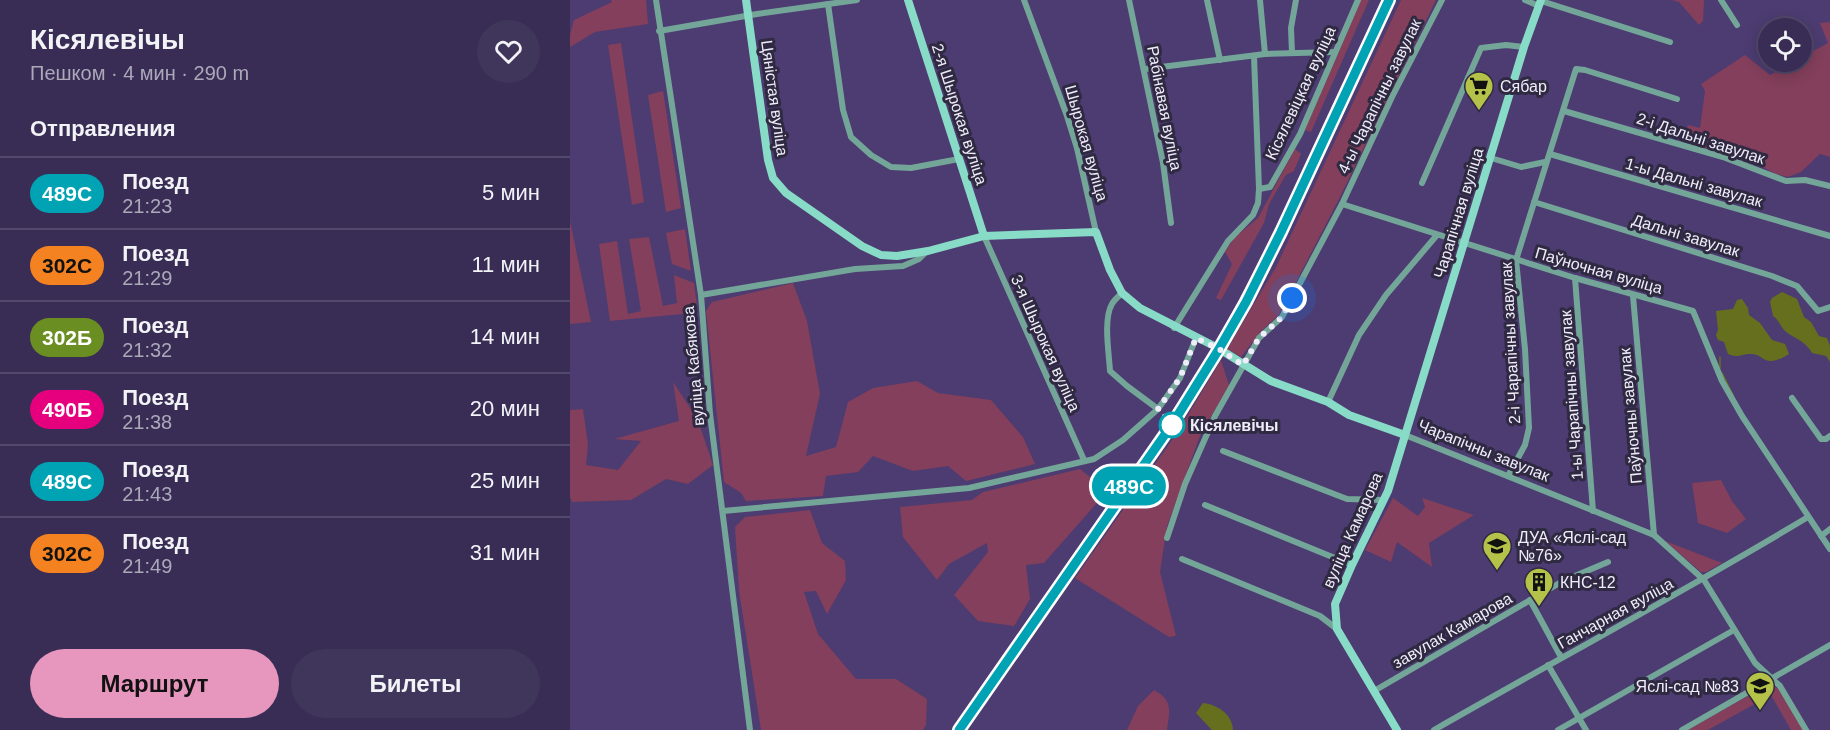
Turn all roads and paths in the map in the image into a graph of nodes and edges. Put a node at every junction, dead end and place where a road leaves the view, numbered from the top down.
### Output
1 (656, 0) edge
2 (746, 0) edge
3 (857, 0) edge
4 (908, 0) edge
5 (1024, 0) edge
6 (1129, 0) edge
7 (1207, 0) edge
8 (1260, 0) edge
9 (1296, 0) edge
10 (1358, 0) edge
11 (1442, 0) edge
12 (1525, 0) edge
13 (1721, 0) edge
14 (1540, 2) edge
15 (828, 4) junction
16 (748, 16) junction
17 (1737, 25) dead end
18 (659, 31) junction
19 (1670, 42) dead end
20 (1524, 47) junction
21 (1335, 52) junction
22 (1292, 53) junction
23 (1265, 54) junction
24 (1254, 56) junction
25 (1220, 60) junction
26 (1145, 69) junction
27 (1677, 99) dead end
28 (1564, 111) junction
29 (1550, 154) junction
30 (1491, 158) junction
31 (959, 159) junction
32 (1545, 162) junction
33 (1422, 183) dead end
34 (1830, 186) edge
35 (1260, 189) junction
36 (1534, 202) junction
37 (1342, 204) junction
38 (1171, 223) dead end
39 (1096, 232) junction
40 (1437, 235) junction
41 (984, 236) junction
42 (1830, 236) edge
43 (1464, 244) junction
44 (928, 251) junction
45 (1516, 260) junction
46 (1575, 278) junction
47 (1122, 293) junction
48 (701, 295) junction
49 (1633, 296) junction
50 (1830, 307) edge
51 (1174, 328) junction
52 (1196, 338) junction
53 (1243, 365) junction
54 (1792, 398) dead end
55 (1328, 402) junction
56 (1158, 409) junction
57 (1405, 435) junction
58 (1830, 436) edge
59 (1223, 451) dead end
60 (1084, 460) junction
61 (1508, 476) junction
62 (1384, 500) junction
63 (1205, 505) dead end
64 (723, 511) junction
65 (1593, 511) junction
66 (1808, 517) junction
67 (1830, 529) edge
68 (1654, 535) junction
69 (1821, 536) junction
70 (1167, 538) dead end
71 (1830, 549) edge
72 (1182, 559) dead end
73 (1608, 562) dead end
74 (1352, 565) junction
75 (1704, 580) junction
76 (1530, 600) junction
77 (1337, 629) junction
78 (1734, 630) junction
79 (1830, 645) edge
80 (1561, 657) junction
81 (1548, 665) junction
82 (1771, 679) junction
83 (1374, 691) junction
84 (1579, 718) junction
85 (750, 730) edge
86 (1397, 730) edge
87 (1434, 730) edge
88 (1558, 730) edge
89 (1586, 730) edge
90 (1682, 730) edge
91 (1806, 730) edge

1 - 18 street, вуліца Кабякова
2 - 16 street, Цяністая вуліца
3 - 15 street
4 - 31 street, 2-я Шырокая вуліца
5 - 39 street, Шырокая вуліца
6 - 26 street, Рабінавая вуліца
7 - 25 street
8 - 23 street
9 - 22 street
10 - 21 street, Кісялевіцкая вуліца
11 - 37 street, 4-ы Чарапічны завулак
12 - 14 street
13 - 17 street
14 - 19 street
14 - 20 street, Чарапічная вуліца
15 - 16 street
15 - 31 street
16 - 18 street
16 - 44 street, Цяністая вуліца
18 - 48 street, вуліца Кабякова
20 - 30 street, Чарапічная вуліца
20 - 33 street
21 - 22 street
21 - 35 street, Кісялевіцкая вуліца
22 - 23 street
23 - 24 street
24 - 25 street
24 - 35 street
25 - 26 street
26 - 38 street, Рабінавая вуліца
27 - 28 street, 2-і Чарапічны завулак
28 - 29 street, 2-і Чарапічны завулак
28 - 34 street, 2-і Дальні завулак
29 - 32 street, 2-і Чарапічны завулак
29 - 42 street, 1-ы Дальні завулак
30 - 32 street
30 - 43 street, Чарапічная вуліца
31 - 41 street, 2-я Шырокая вуліца
32 - 36 street, 2-і Чарапічны завулак
35 - 51 street
36 - 45 street, 2-і Чарапічны завулак
36 - 50 street, Дальні завулак
37 - 40 street
37 - 53 street, 4-ы Чарапічны завулак
39 - 41 street, Цяністая вуліца
39 - 47 street, Шырокая вуліца
40 - 43 street
40 - 55 street
41 - 44 street, Цяністая вуліца
41 - 60 street, 3-я Шырокая вуліца
43 - 45 street, Паўночная вуліца
43 - 57 street, Чарапічная вуліца
44 - 48 street
45 - 46 street, Паўночная вуліца
45 - 61 street, 2-і Чарапічны завулак
46 - 49 street, Паўночная вуліца
46 - 65 street, 1-ы Чарапічны завулак
47 - 51 street, Шырокая вуліца
47 - 56 street
48 - 64 street, вуліца Кабякова
49 - 66 street, Паўночная вуліца
49 - 68 street, Паўночны завулак
51 - 52 street, Шырокая вуліца
52 - 53 street, Шырокая вуліца
52 - 56 street
53 - 55 street, Чарапічны завулак
53 - 70 street, 4-ы Чарапічны завулак
54 - 58 street
55 - 57 street, Чарапічны завулак
56 - 60 street
57 - 61 street, Чарапічны завулак
57 - 62 street, вуліца Камарова
59 - 62 street
60 - 64 street
61 - 65 street, Чарапічны завулак
62 - 74 street, вуліца Камарова
63 - 74 street
64 - 85 street, вуліца Кабякова
65 - 68 street, Чарапічны завулак
66 - 69 street
66 - 75 street, Ганчарная вуліца
67 - 69 street
68 - 75 street, Чарапічны завулак
69 - 71 street
72 - 77 street
73 - 76 street, завулак Камарова
74 - 77 street, вуліца Камарова
75 - 78 street, Чарапічны завулак
75 - 80 street, Ганчарная вуліца
76 - 80 street
76 - 83 street, завулак Камарова
77 - 83 street
78 - 82 street, Чарапічны завулак
78 - 84 street
79 - 82 street
80 - 81 street, Ганчарная вуліца
81 - 84 street
81 - 87 street, Ганчарная вуліца
82 - 90 street
82 - 91 street, Чарапічны завулак
83 - 86 street
84 - 88 street
84 - 89 street

